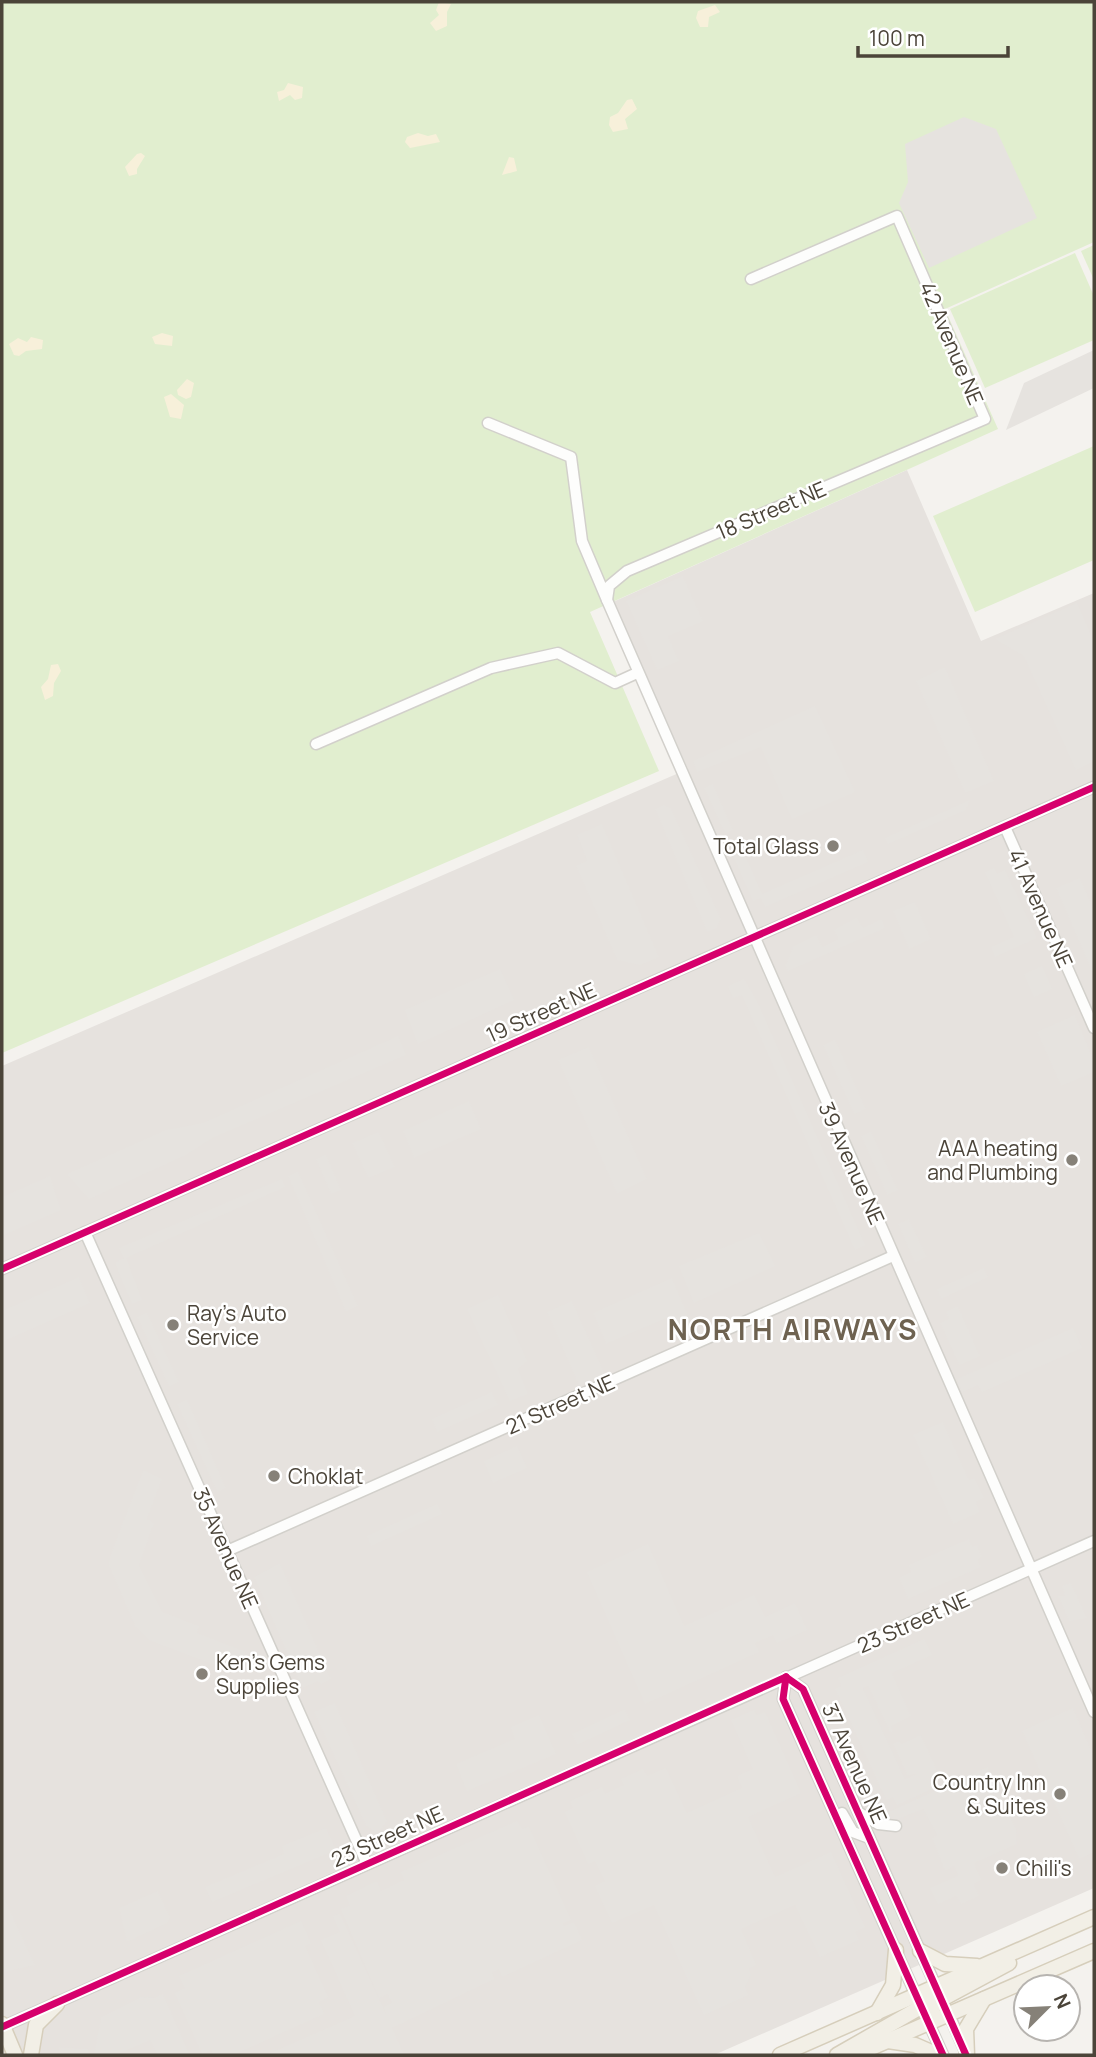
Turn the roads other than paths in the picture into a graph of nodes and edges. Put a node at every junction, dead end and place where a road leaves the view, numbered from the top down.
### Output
1 (751, 279) dead end
2 (488, 423) dead end
3 (961, 429) joint
4 (607, 600) junction
5 (637, 673) junction
6 (316, 744) dead end
7 (1094, 787) edge
8 (1005, 827) junction
9 (753, 938) junction
10 (1094, 1028) edge
11 (85, 1232) junction
12 (893, 1256) junction
13 (2, 1269) edge
14 (1094, 1541) edge
15 (227, 1551) junction
16 (1031, 1569) junction
17 (786, 1677) junction
18 (1094, 1712) edge
19 (818, 1775) junction
20 (856, 1810) junction
21 (896, 1826) dead end
22 (869, 1839) junction
23 (367, 1864) junction
24 (1094, 1917) edge
25 (895, 1950) junction
26 (920, 1951) junction
27 (1094, 1951) edge
28 (982, 1966) junction
29 (939, 1993) junction
30 (984, 1998) junction
31 (918, 2001) junction
32 (57, 2004) junction
33 (877, 2012) junction
34 (948, 2014) junction
35 (928, 2022) junction
36 (2, 2026) edge
37 (886, 2041) junction
38 (15, 2055) edge
39 (32, 2055) edge
40 (780, 2055) edge
41 (837, 2055) edge
42 (855, 2055) edge
43 (940, 2055) edge
44 (967, 2055) edge

1 - 3 street, 42 Avenue NE
2 - 4 street
3 - 4 street, 18 Street NE
4 - 5 street, 39 Avenue NE
5 - 6 street
5 - 9 street, 39 Avenue NE
7 - 8 street, 19 Street NE
8 - 9 street, 19 Street NE
8 - 10 street, 41 Avenue NE
9 - 11 street, 19 Street NE
9 - 12 street, 39 Avenue NE
11 - 13 street, 19 Street NE
11 - 15 street, 35 Avenue NE
12 - 15 street, 21 Street NE
12 - 16 street, 39 Avenue NE
14 - 16 street, 23 Street NE
15 - 23 street, 35 Avenue NE
16 - 17 street, 23 Street NE
16 - 18 street, 39 Avenue NE
17 - 19 street, 37 Avenue NE
17 - 20 street, 37 Avenue NE
17 - 23 street, 23 Street NE
19 - 22 street
19 - 25 street, 37 Avenue NE
20 - 21 street
20 - 22 street, 37 Avenue NE
22 - 26 street, 37 Avenue NE
23 - 32 street, 23 Street NE
24 - 28 main road
24 - 29 main road
25 - 31 street, 37 Avenue NE
25 - 33 main road
26 - 28 main road
26 - 29 street, 37 Avenue NE
27 - 30 main road
28 - 29 main road
29 - 31 main road
29 - 34 street, 37 Avenue NE
29 - 35 main road
30 - 34 main road
30 - 44 main road
31 - 33 main road
31 - 35 street, 37 Avenue NE
31 - 41 main road
32 - 36 street, 23 Street NE
32 - 39 main road
33 - 40 main road
34 - 35 main road
34 - 44 street, 37 Avenue NE
35 - 37 main road
35 - 43 street, 37 Avenue NE
36 - 38 main road
37 - 42 main road
37 - 43 main road

